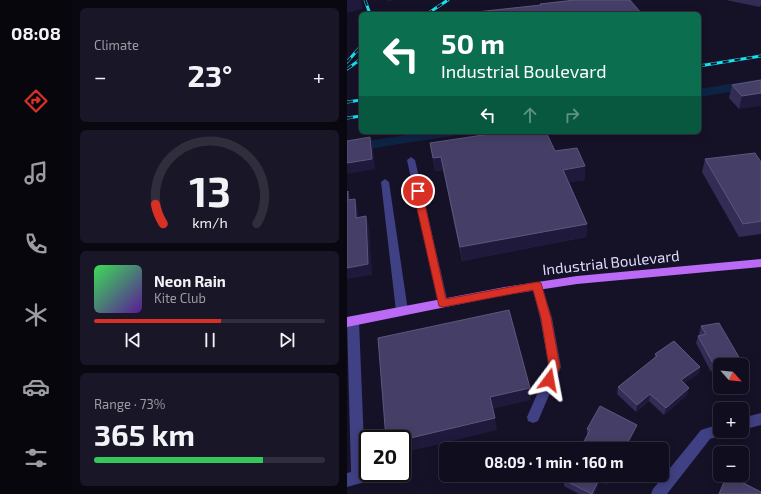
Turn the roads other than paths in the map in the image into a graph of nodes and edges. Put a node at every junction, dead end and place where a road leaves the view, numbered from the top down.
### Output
1 (411, 160) dead end
2 (385, 182) dead end
3 (761, 263) edge
4 (537, 286) junction
5 (443, 303) junction
6 (402, 311) junction
7 (350, 321) edge
8 (533, 417) dead end
9 (761, 419) edge
10 (749, 422) edge
11 (713, 432) edge
12 (352, 479) edge
13 (658, 494) edge

1 - 5 street
2 - 6 street
3 - 4 main road, Industrial Boulevard
4 - 5 main road, Industrial Boulevard
4 - 8 street
5 - 6 main road, Industrial Boulevard
6 - 7 main road, Industrial Boulevard
7 - 12 street
9 - 10 street
11 - 13 street

